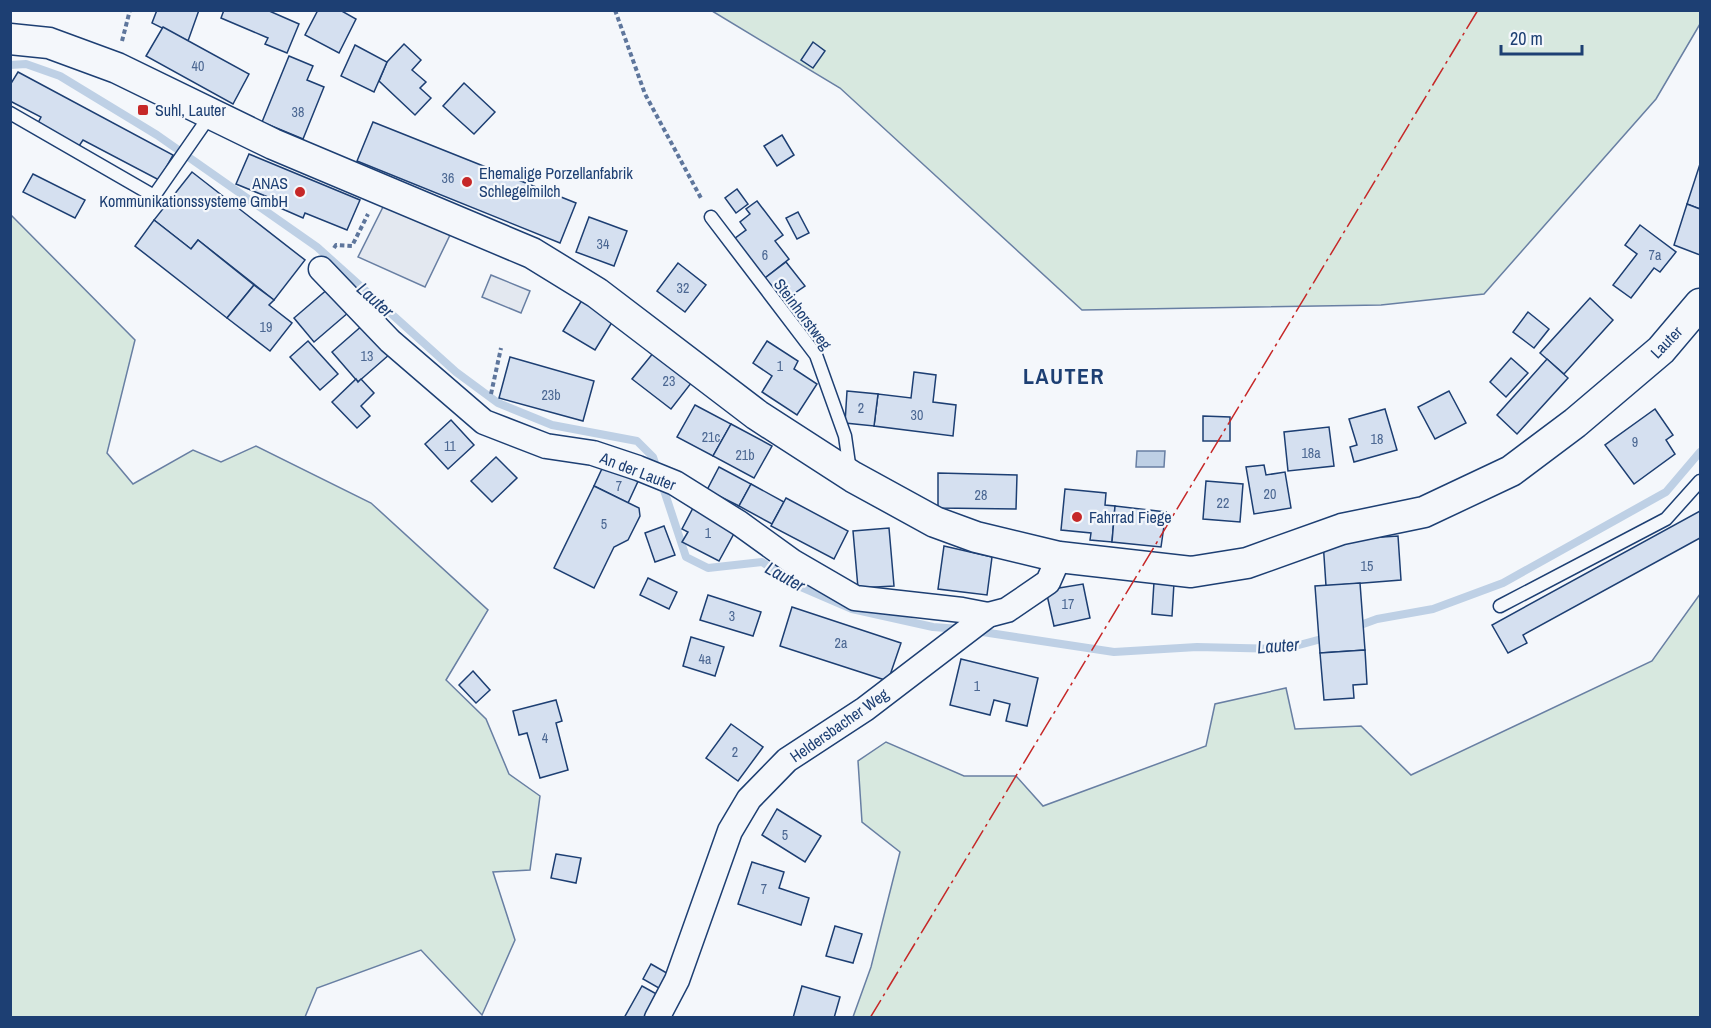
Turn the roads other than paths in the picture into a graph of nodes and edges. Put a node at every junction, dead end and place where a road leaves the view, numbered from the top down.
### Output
1 (10, 39) edge
2 (10, 113) edge
3 (212, 113) junction
4 (711, 217) road end
5 (321, 269) dead end
6 (1701, 304) edge
7 (853, 477) junction
8 (1701, 480) edge
9 (1059, 557) junction
10 (1500, 606) dead end
11 (988, 615) junction
12 (657, 1017) edge

1 - 3 street, Lauter
2 - 3 lane
3 - 7 street, Lauter
4 - 7 lane, Steinhorstweg
5 - 11 street, An der Lauter
6 - 9 street, Lauter
7 - 9 street, Lauter
8 - 10 lane
9 - 11 street, Heldersbacher Weg
11 - 12 street, Heldersbacher Weg

